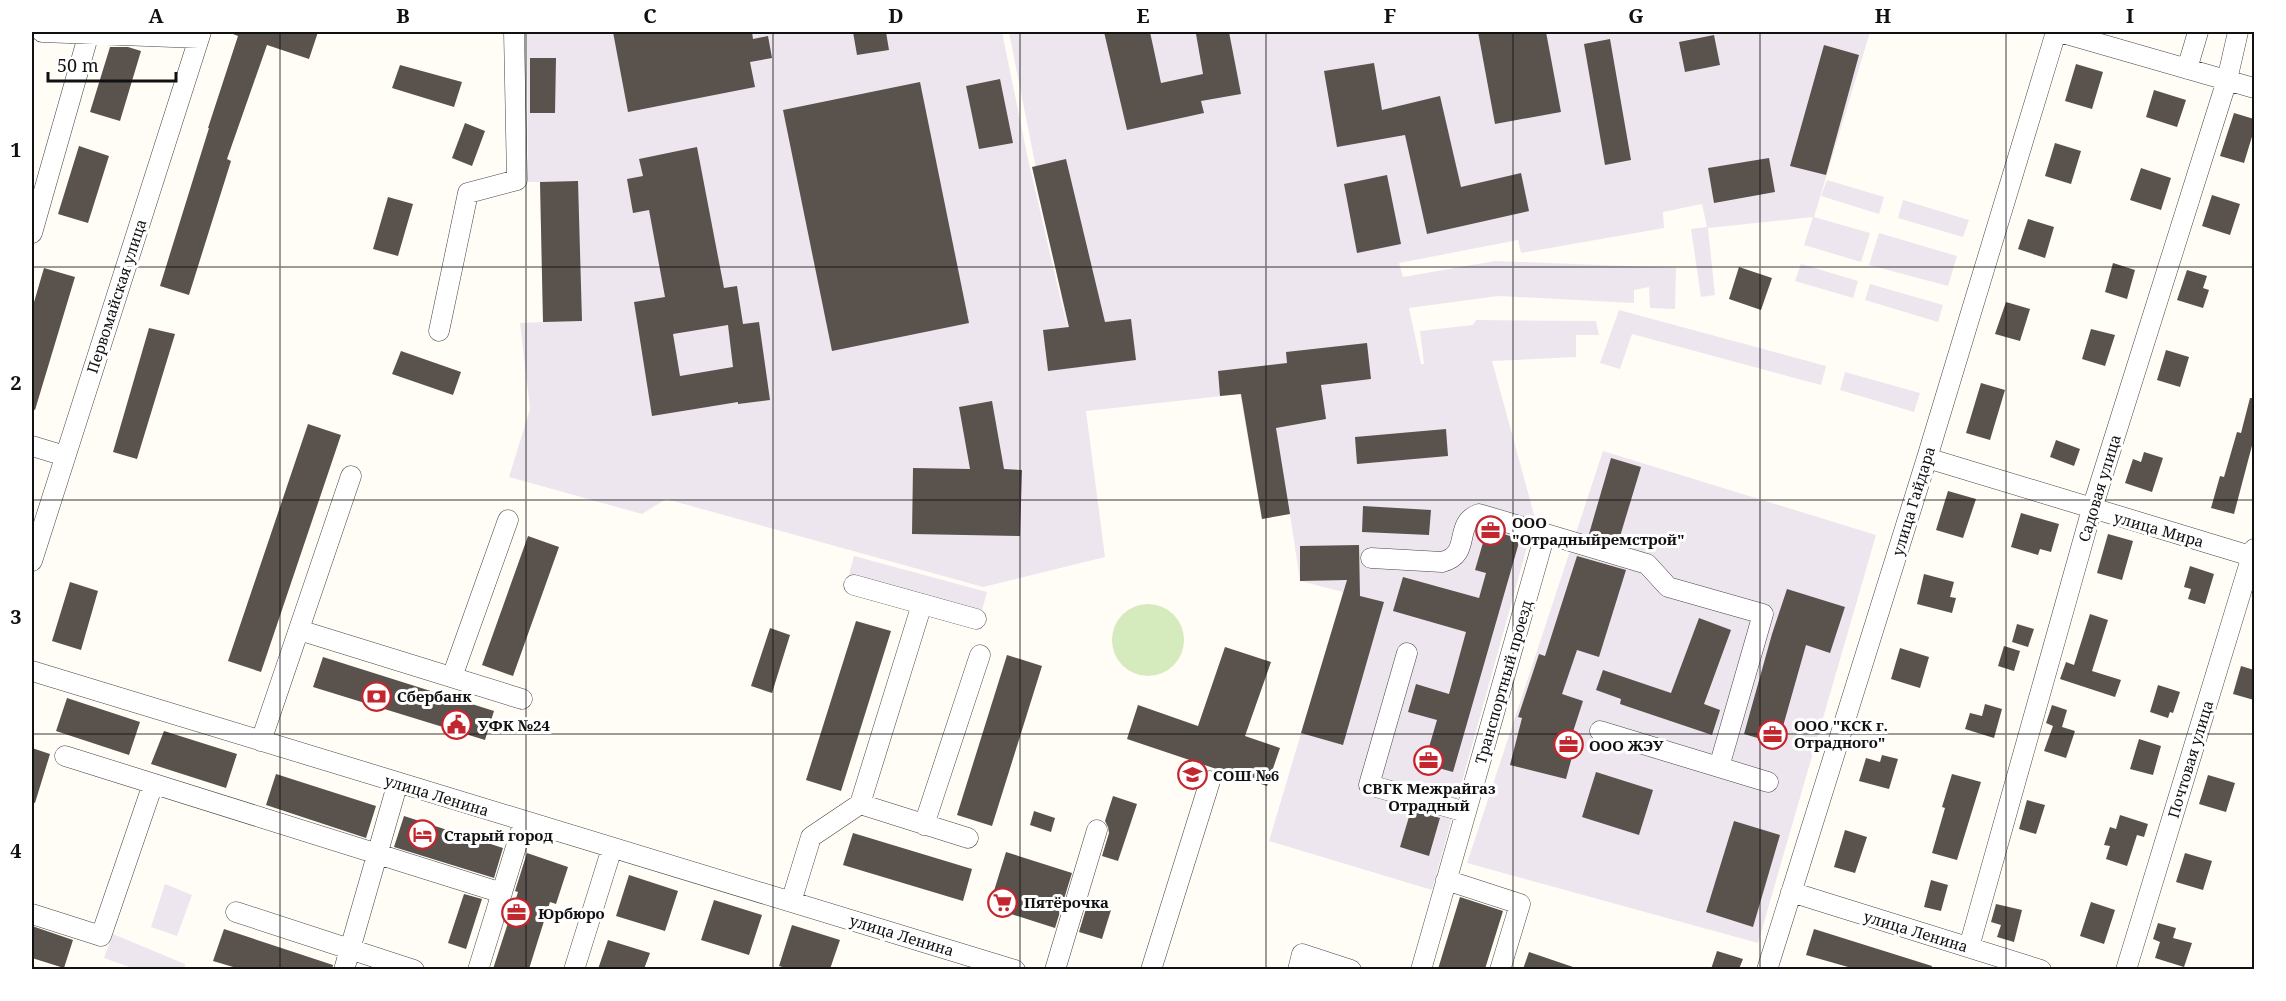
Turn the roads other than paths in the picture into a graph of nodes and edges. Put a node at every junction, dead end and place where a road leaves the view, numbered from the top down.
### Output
1 (42, 32) edge
2 (514, 32) edge
3 (2057, 32) edge
4 (2198, 32) edge
5 (2238, 32) edge
6 (89, 33) junction
7 (200, 35) edge
8 (2187, 69) junction
9 (2227, 80) junction
10 (2254, 88) edge
11 (32, 233) edge
12 (439, 331) dead end
13 (32, 446) edge
14 (65, 456) junction
15 (1926, 458) junction
16 (351, 477) dead end
17 (2092, 509) junction
18 (508, 520) dead end
19 (1545, 534) junction
20 (2254, 554) edge
21 (1371, 558) dead end
22 (32, 561) edge
23 (854, 585) dead end
24 (922, 604) junction
25 (976, 620) dead end
26 (299, 630) junction
27 (1407, 653) dead end
28 (980, 655) dead end
29 (32, 671) edge
30 (452, 677) junction
31 (522, 699) dead end
32 (1600, 731) dead end
33 (261, 741) junction
34 (65, 756) dead end
35 (1719, 767) junction
36 (1210, 781) dead end
37 (1768, 782) dead end
38 (398, 783) junction
39 (153, 784) junction
40 (860, 804) junction
41 (1466, 812) junction
42 (524, 821) junction
43 (924, 825) junction
44 (1097, 830) dead end
45 (968, 838) dead end
46 (612, 848) junction
47 (377, 854) junction
48 (1446, 880) junction
49 (1791, 892) junction
50 (502, 893) junction
51 (791, 902) junction
52 (236, 912) dead end
53 (32, 914) edge
54 (1969, 947) junction
55 (350, 948) junction
56 (344, 969) edge
57 (414, 969) edge
58 (478, 969) edge
59 (574, 969) edge
60 (1016, 969) edge
61 (1055, 969) edge
62 (1151, 969) edge
63 (1298, 969) edge
64 (1352, 969) edge
65 (1421, 969) edge
66 (1500, 969) edge
67 (1767, 969) edge
68 (2041, 969) edge
69 (2126, 969) edge

1 - 6 street
2 - 12 street
3 - 8 street
3 - 15 street, улица Гайдара
4 - 8 street
5 - 9 street, Садовая улица
6 - 7 street
6 - 11 street
7 - 14 street, Первомайская улица
8 - 9 street
9 - 10 street
9 - 17 street, Садовая улица
13 - 14 street
14 - 22 street, Первомайская улица
15 - 17 street, улица Мира
15 - 49 street, улица Гайдара
16 - 26 street
17 - 20 street, улица Мира
17 - 54 street, Садовая улица
18 - 30 street
19 - 21 street
19 - 35 street
19 - 41 street, Транспортный проезд
20 - 69 street, Почтовая улица
23 - 24 street
24 - 25 street
24 - 40 street
26 - 30 street
26 - 33 street
27 - 41 street
28 - 43 street
29 - 33 street, улица Ленина
30 - 31 street
32 - 35 street
33 - 38 street, улица Ленина
34 - 39 street
35 - 37 street
36 - 62 street
38 - 42 street, улица Ленина
38 - 47 street
39 - 47 street
39 - 53 street
40 - 43 street
40 - 51 street
41 - 48 street, Транспортный проезд
42 - 46 street, улица Ленина
42 - 50 street
43 - 45 street
44 - 61 street
46 - 51 street, улица Ленина
46 - 59 street
47 - 50 street
47 - 55 street
48 - 65 street, Транспортный проезд
48 - 66 street
49 - 54 street, улица Ленина
49 - 67 street, улица Гайдара
50 - 58 street
51 - 60 street, улица Ленина
52 - 55 street
54 - 68 street, улица Ленина
55 - 56 street
55 - 57 street
63 - 64 street

